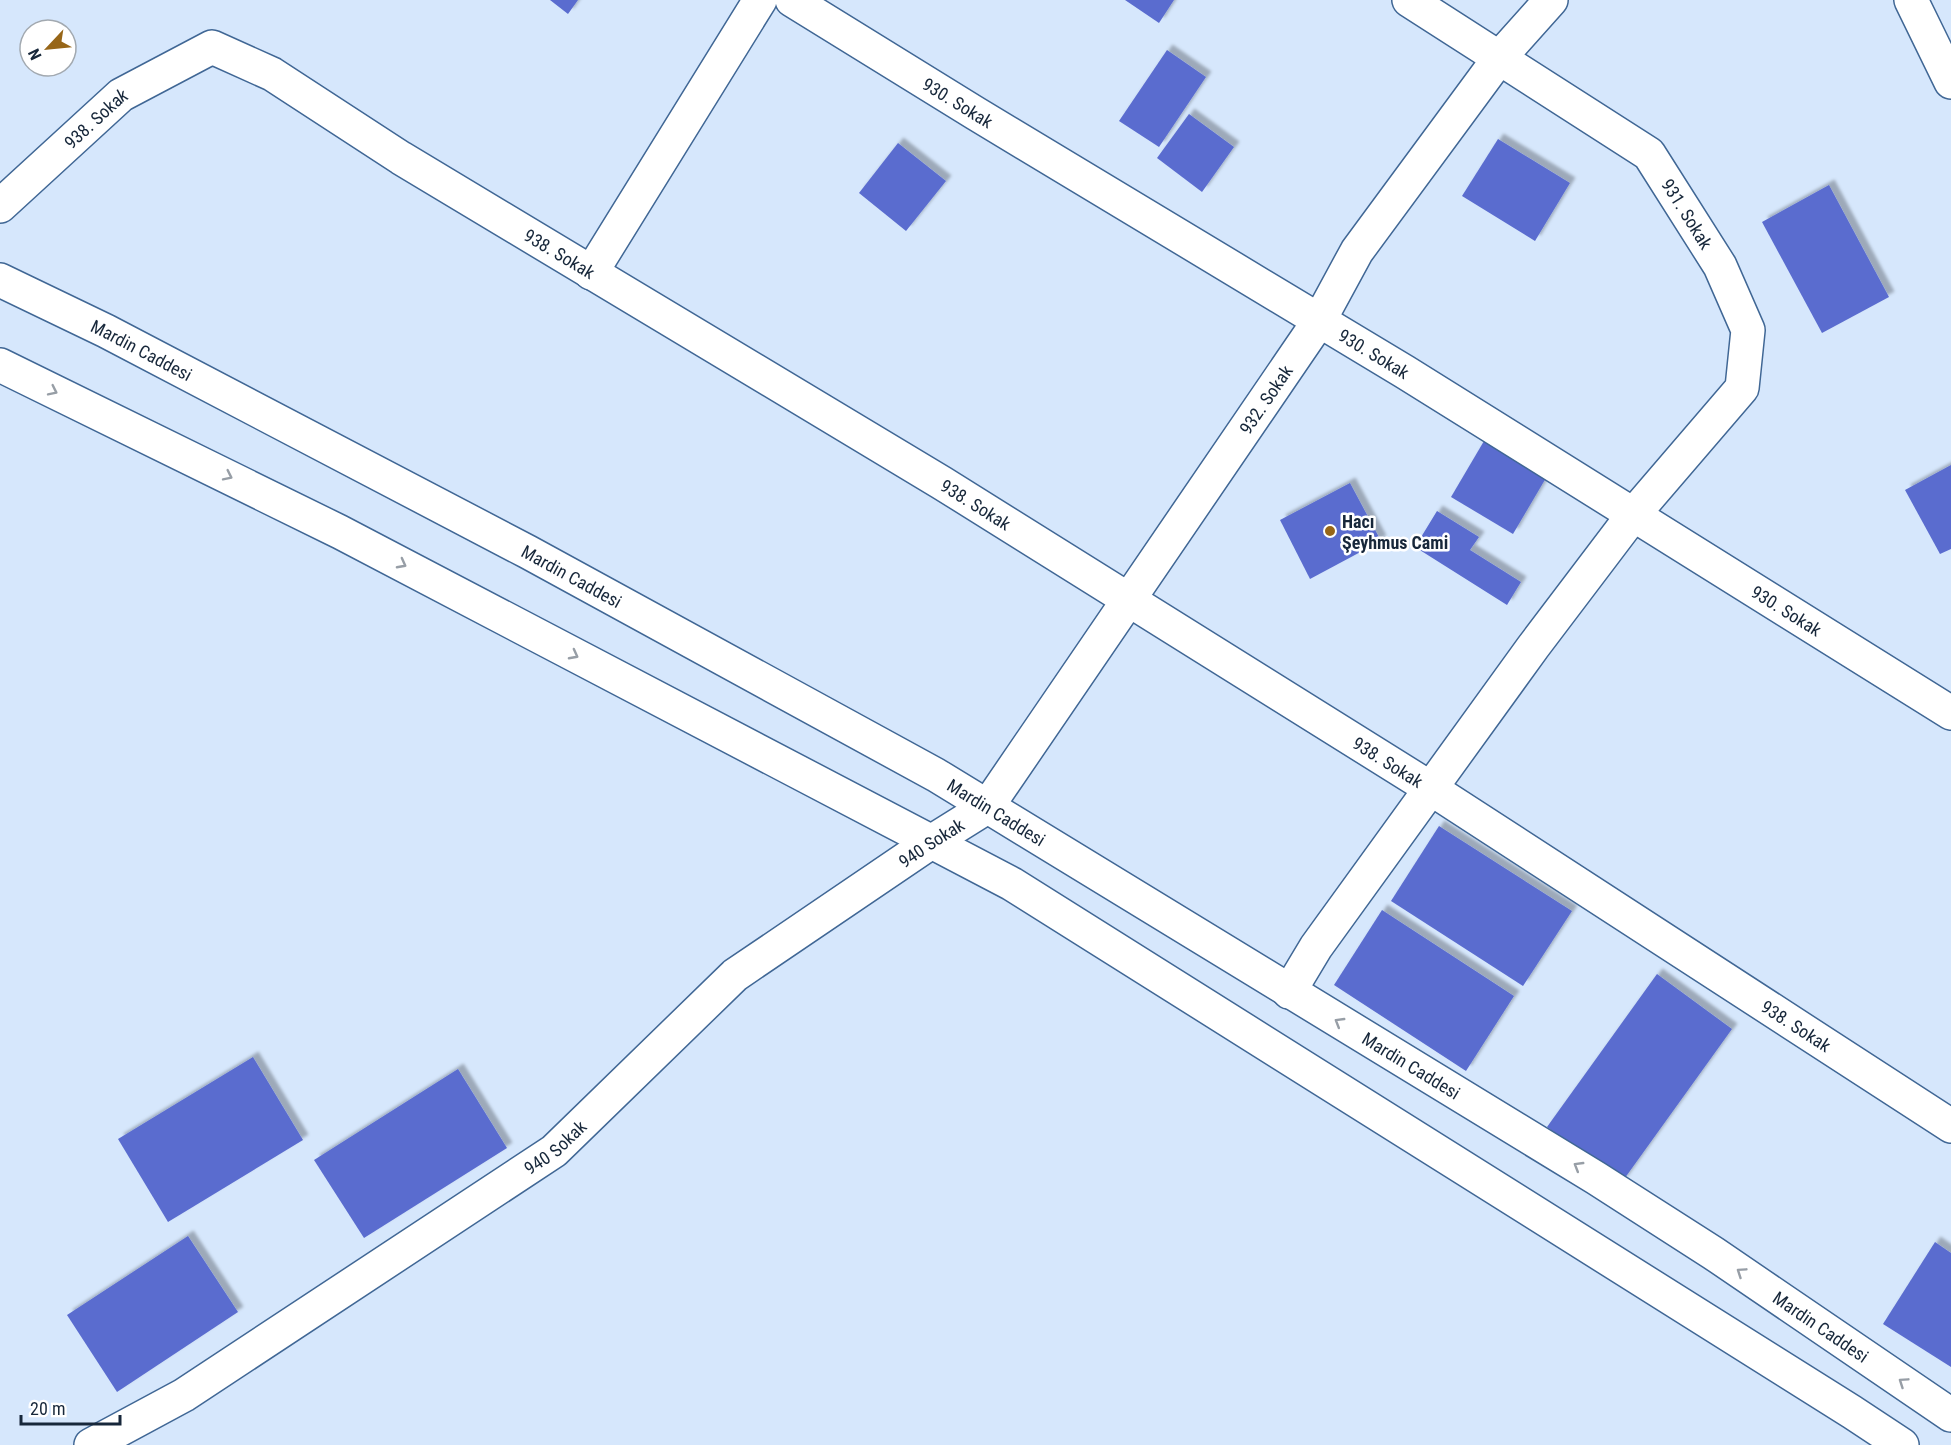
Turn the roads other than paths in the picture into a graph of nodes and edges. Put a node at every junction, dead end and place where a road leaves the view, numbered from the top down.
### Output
1 (760, 0) edge
2 (792, 0) edge
3 (1409, 0) edge
4 (1551, 0) edge
5 (1911, 0) edge
6 (1500, 57) junction
7 (1951, 82) edge
8 (0, 206) edge
9 (591, 273) junction
10 (0, 280) edge
11 (1319, 321) junction
12 (0, 365) edge
13 (1634, 515) junction
14 (1127, 600) junction
15 (1951, 712) edge
16 (1430, 788) junction
17 (987, 807) junction
18 (931, 842) junction
19 (1289, 992) junction
20 (1951, 1126) edge
21 (1951, 1415) edge
22 (91, 1445) edge
23 (1902, 1445) edge

1 - 9 street
2 - 11 street, 930. Sokak
3 - 6 street, 931. Sokak
4 - 6 street, 932. Sokak
5 - 7 street
6 - 11 street, 932. Sokak
6 - 13 street, 931. Sokak
8 - 9 street, 938. Sokak
9 - 14 street, 938. Sokak
10 - 17 street, Mardin Caddesi
11 - 13 street, 930. Sokak
11 - 14 street, 932. Sokak
12 -> 18 street
13 - 15 street, 930. Sokak
13 - 16 street, 931. Sokak
14 - 16 street, 938. Sokak
14 - 17 street, 932. Sokak
16 - 19 street, 931. Sokak
16 - 20 street, 938. Sokak
17 - 18 street, 940 Sokak
17 - 19 street, Mardin Caddesi
18 - 22 street, 940 Sokak
18 - 23 street
21 -> 19 street, Mardin Caddesi

